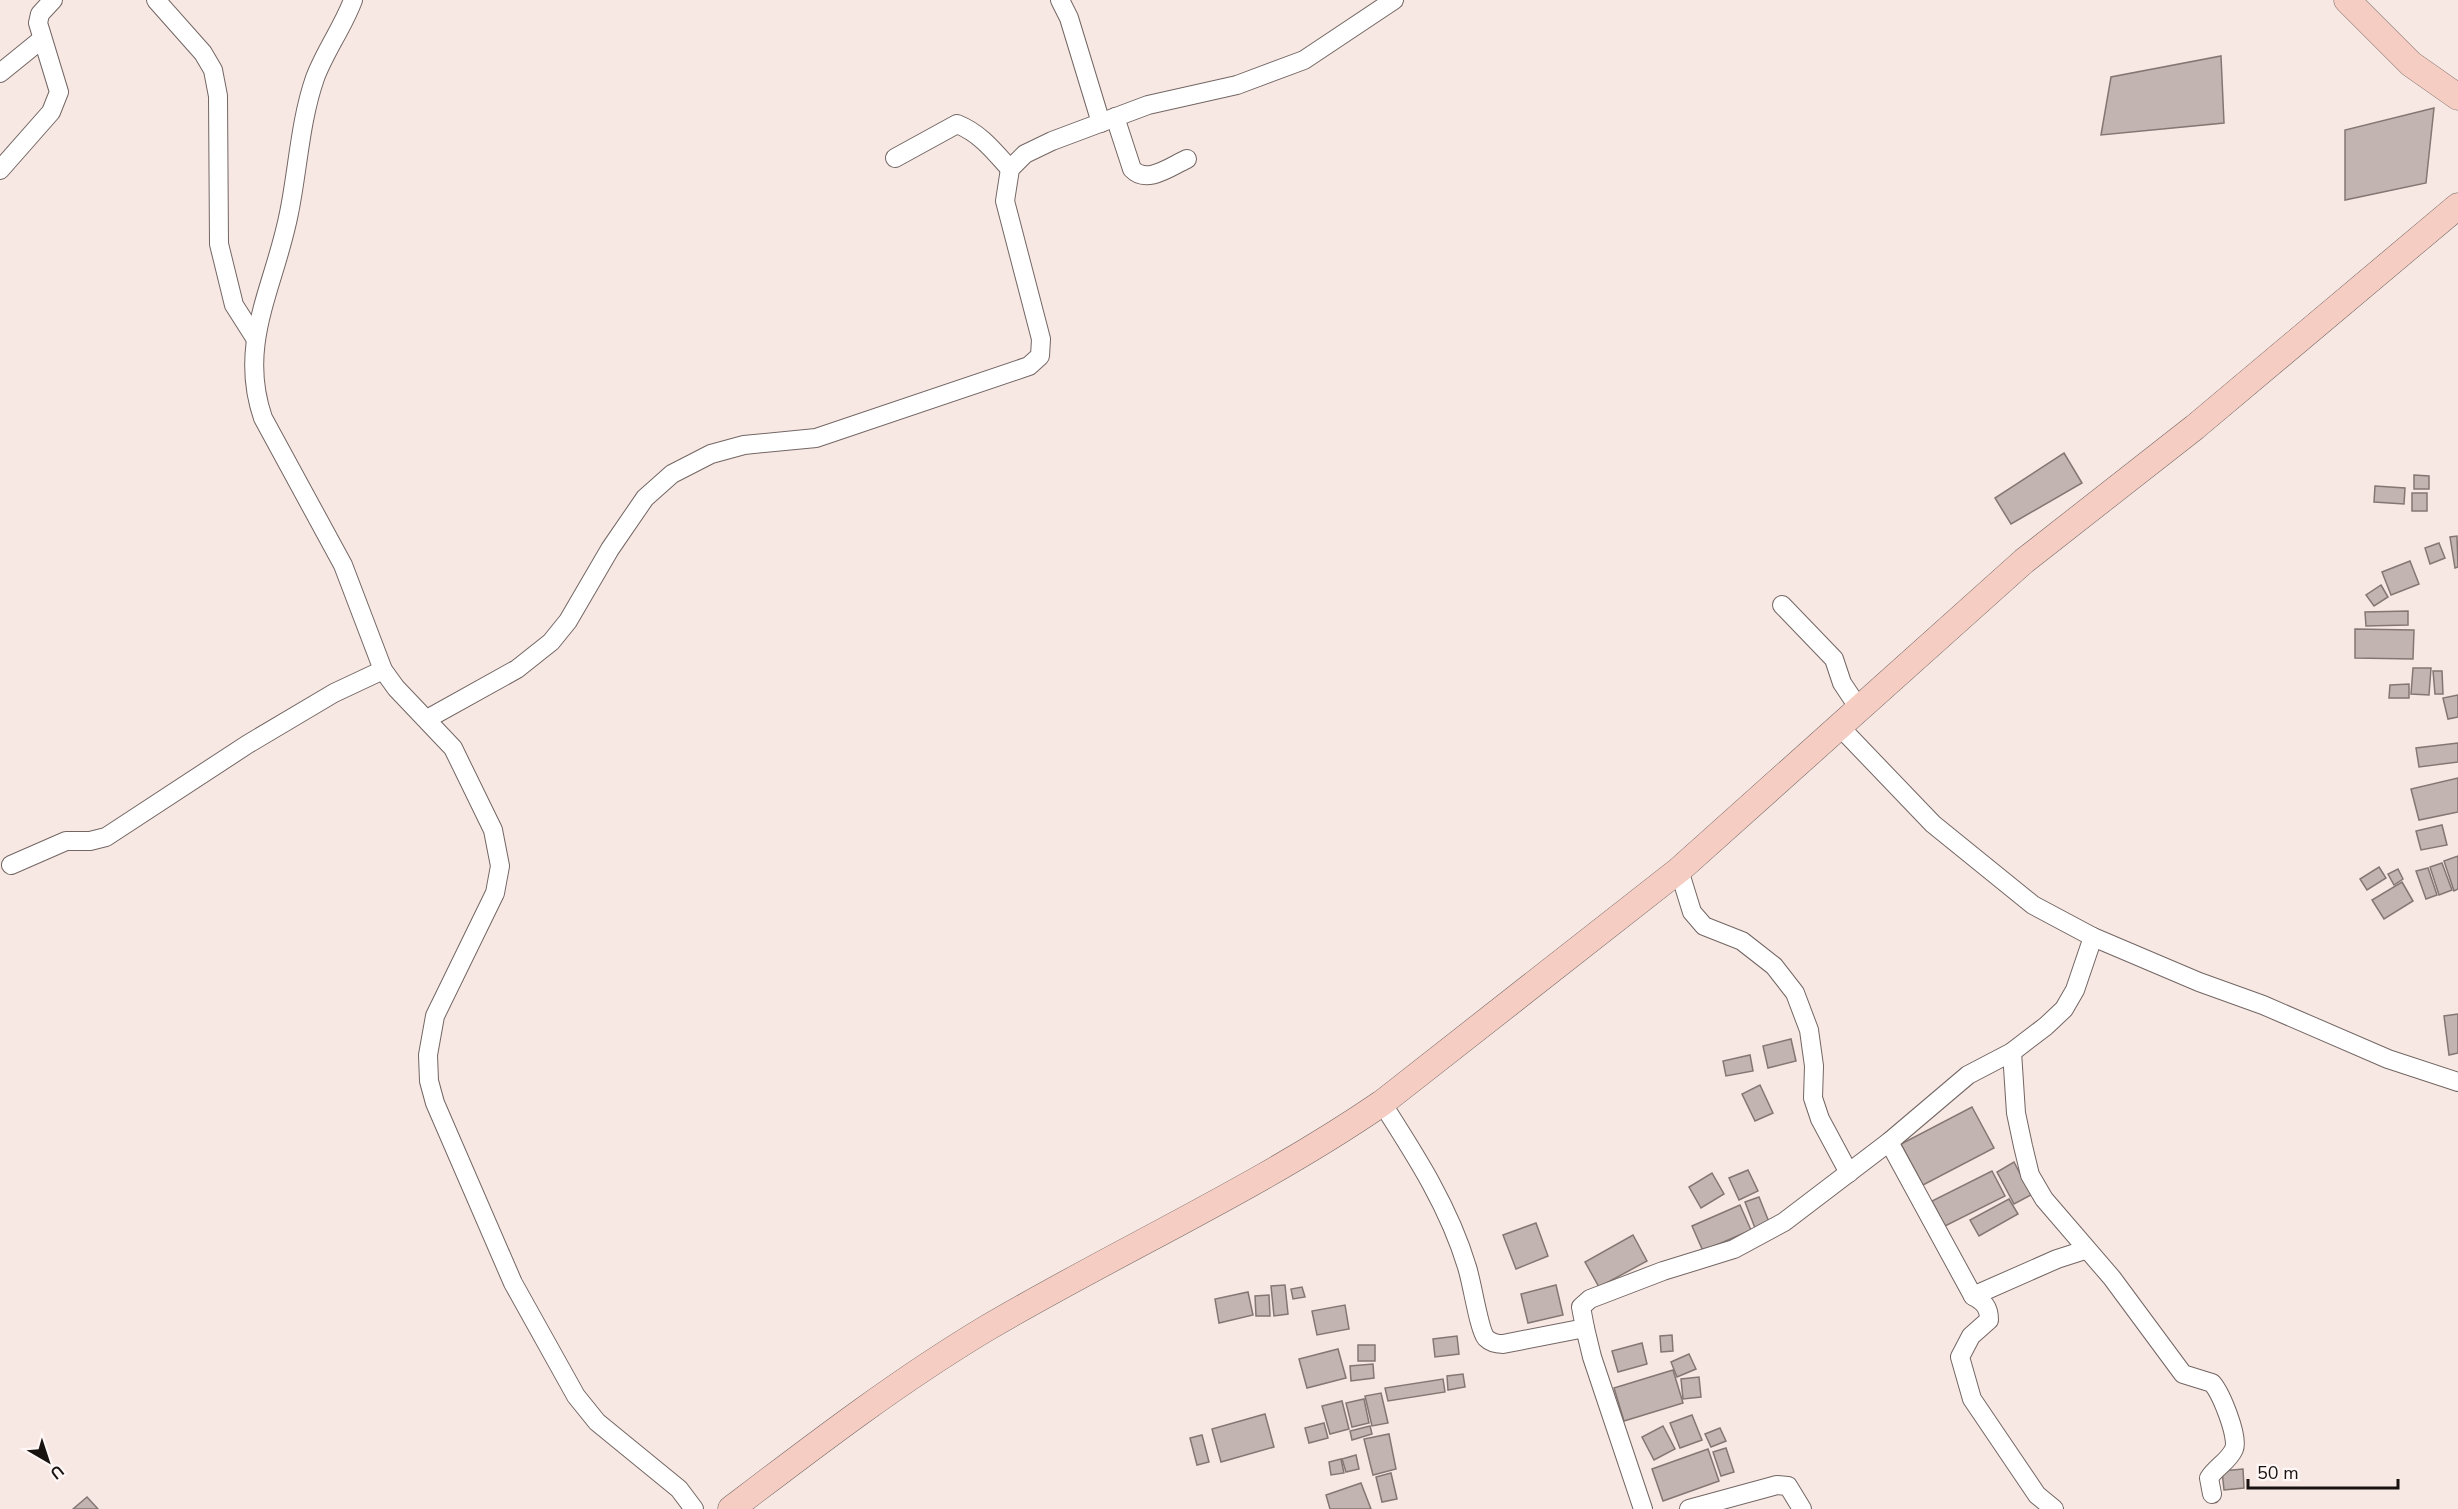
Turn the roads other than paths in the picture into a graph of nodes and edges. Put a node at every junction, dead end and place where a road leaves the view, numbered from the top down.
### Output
1 (53, 0) edge
2 (156, 0) edge
3 (353, 0) edge
4 (1060, 0) edge
5 (1394, 0) edge
6 (2347, 0) edge
7 (42, 39) junction
8 (0, 73) edge
9 (2458, 97) edge
10 (1108, 120) junction
11 (895, 158) dead end
12 (1187, 159) dead end
13 (1010, 169) junction
14 (0, 170) edge
15 (2458, 206) edge
16 (255, 338) junction
17 (1782, 605) dead end
18 (383, 670) junction
19 (1860, 710) junction
20 (427, 719) junction
21 (1840, 727) junction
22 (11, 865) dead end
23 (1679, 870) junction
24 (2093, 937) junction
25 (2012, 1052) junction
26 (2458, 1082) edge
27 (1382, 1103) junction
28 (1889, 1142) junction
29 (1850, 1173) junction
30 (2085, 1250) junction
31 (1972, 1296) junction
32 (1586, 1328) junction
33 (2211, 1494) dead end
34 (694, 1509) edge
35 (731, 1509) edge
36 (1643, 1509) edge
37 (1689, 1509) edge
38 (1802, 1509) edge
39 (2054, 1509) edge

1 - 7 street
2 - 16 street
3 - 16 street
4 - 10 street
5 - 10 street
6 - 9 street
7 - 8 street
7 - 14 street
10 - 12 street
10 - 13 street
11 - 13 street
13 - 20 street
15 - 19 street
16 - 18 street
17 - 19 street
18 - 20 street
18 - 22 street
19 - 21 street
20 - 34 street
21 - 23 street
21 - 24 street
23 - 27 street
23 - 29 street
24 - 25 street
24 - 26 street
25 - 28 street
25 - 30 street
27 - 32 street
27 - 35 street
28 - 29 street
28 - 31 street
29 - 32 street
30 - 31 street
30 - 33 street
31 - 39 street
32 - 36 street
37 - 38 street

